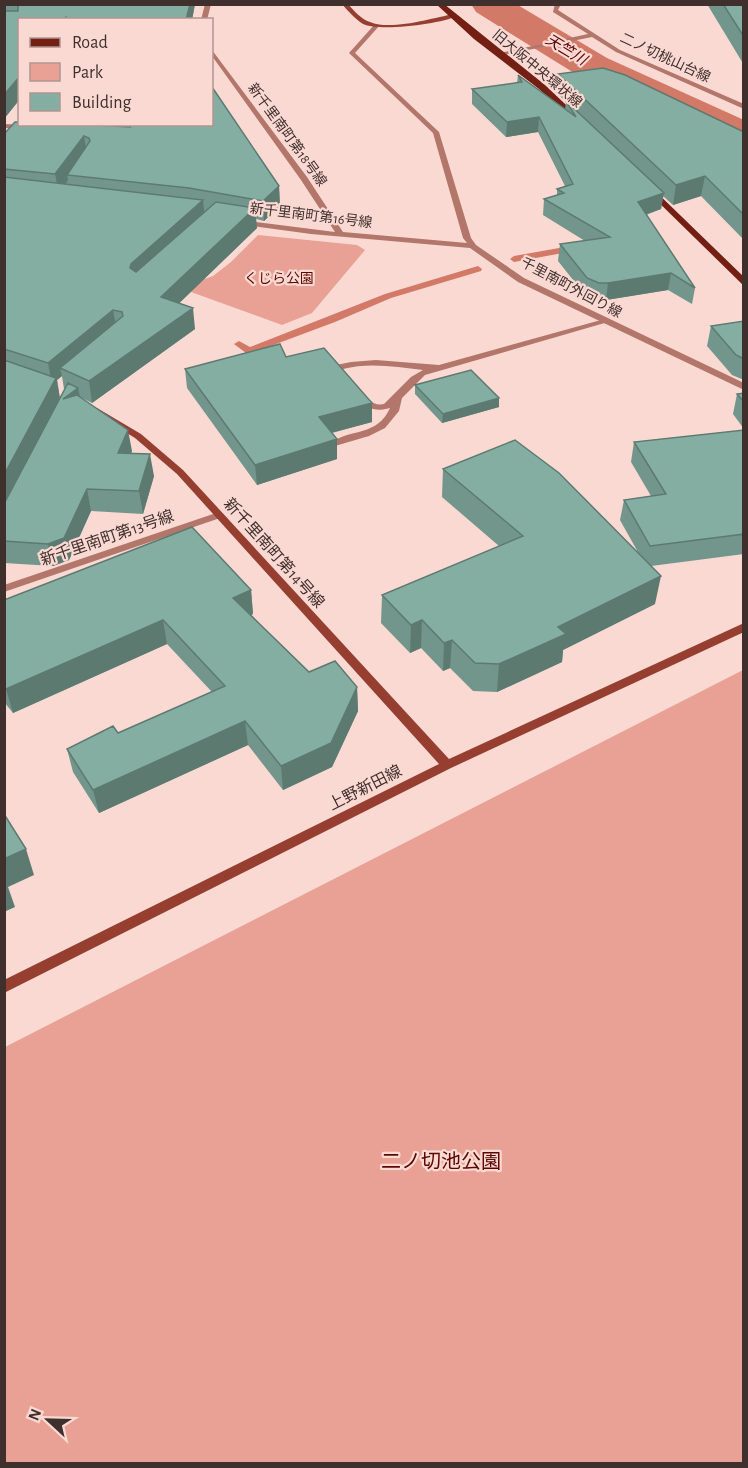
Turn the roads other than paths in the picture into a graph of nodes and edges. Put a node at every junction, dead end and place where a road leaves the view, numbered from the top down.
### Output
1 (344, 4) edge
2 (439, 4) edge
3 (558, 4) edge
4 (454, 16) junction
5 (377, 26) junction
6 (593, 35) junction
7 (213, 53) edge
8 (500, 55) junction
9 (744, 107) edge
10 (4, 126) edge
11 (26, 126) edge
12 (590, 132) edge
13 (18, 136) edge
14 (638, 178) edge
15 (231, 220) edge
16 (340, 234) junction
17 (471, 246) junction
18 (744, 283) edge
19 (604, 322) junction
20 (439, 368) junction
21 (348, 385) edge
22 (744, 387) edge
23 (356, 393) edge
24 (398, 399) junction
25 (90, 407) edge
26 (335, 443) edge
27 (219, 515) junction
28 (4, 589) edge
29 (744, 627) edge
30 (447, 765) junction
31 (4, 987) edge

1 - 5 street
2 - 4 main road, 旧大阪中央環状線
3 - 6 street, 二ノ切桃山台線
4 - 5 street
4 - 8 main road, 旧大阪中央環状線
5 - 17 street
6 - 8 street
6 - 9 street, 二ノ切桃山台線
7 - 16 street, 新千里南町第18号線
8 - 12 main road, 旧大阪中央環状線
10 - 11 street
11 - 13 street
14 - 18 main road
15 - 16 street, 新千里南町第16号線
16 - 17 street, 新千里南町第16号線
17 - 19 street, 千里南町外回り線
19 - 20 street
19 - 22 street, 千里南町外回り線
20 - 21 street
20 - 24 street
23 - 24 street
24 - 26 street
25 - 27 street, 新千里南町第14号線
27 - 28 street, 新千里南町第13号線
27 - 30 street, 新千里南町第14号線
29 - 30 street, 上野新田線
30 - 31 street, 上野新田線

